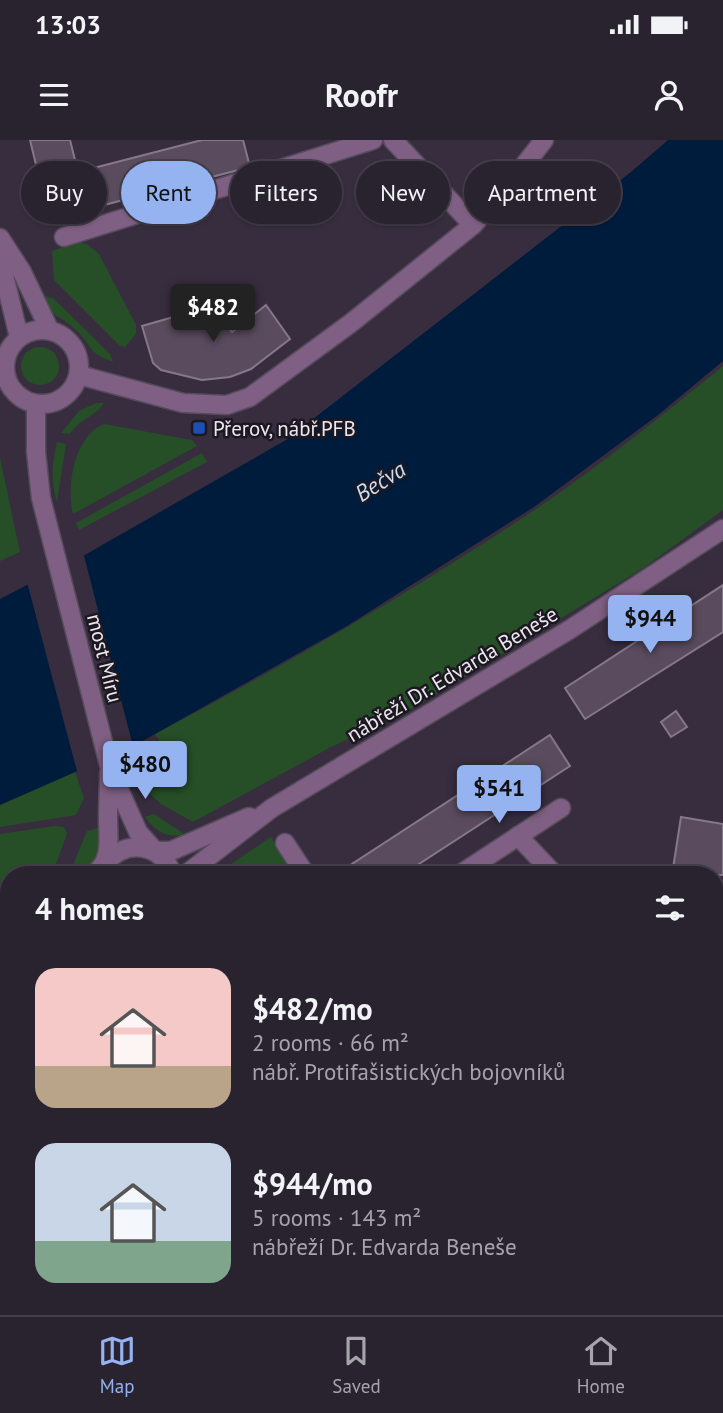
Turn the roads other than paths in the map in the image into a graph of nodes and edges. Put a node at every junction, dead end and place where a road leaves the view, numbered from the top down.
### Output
1 (373, 140) edge
2 (393, 140) edge
3 (544, 140) edge
4 (473, 225) junction
5 (64, 237) dead end
6 (0, 238) edge
7 (0, 259) edge
8 (49, 329) junction
9 (19, 337) junction
10 (2, 368) edge
11 (79, 375) junction
12 (36, 404) junction
13 (723, 529) edge
14 (110, 769) junction
15 (272, 808) junction
16 (561, 808) dead end
17 (518, 836) junction
18 (285, 843) dead end
19 (155, 851) junction
20 (101, 866) edge
21 (103, 866) edge
22 (169, 866) edge
23 (197, 866) edge
24 (300, 866) edge
25 (473, 866) edge
26 (546, 866) edge

1 - 5 street
2 - 4 street
3 - 4 street
4 - 11 street
6 - 8 street
7 - 9 street
8 - 9 street
8 - 11 street
9 - 10 street
10 - 12 street
11 - 12 street
12 - 14 street, most Míru
13 - 15 street, nábřeží Dr. Edvarda Beneše
14 - 19 street, most Míru
14 - 20 street, most Míru
15 - 19 street, nábřeží Dr. Edvarda Beneše
15 - 23 street, nábřeží Dr. Edvarda Beneše
16 - 17 street
17 - 25 street
17 - 26 street
18 - 24 street
19 - 21 street, nábřeží Dr. Edvarda Beneše
19 - 22 street, most Míru

